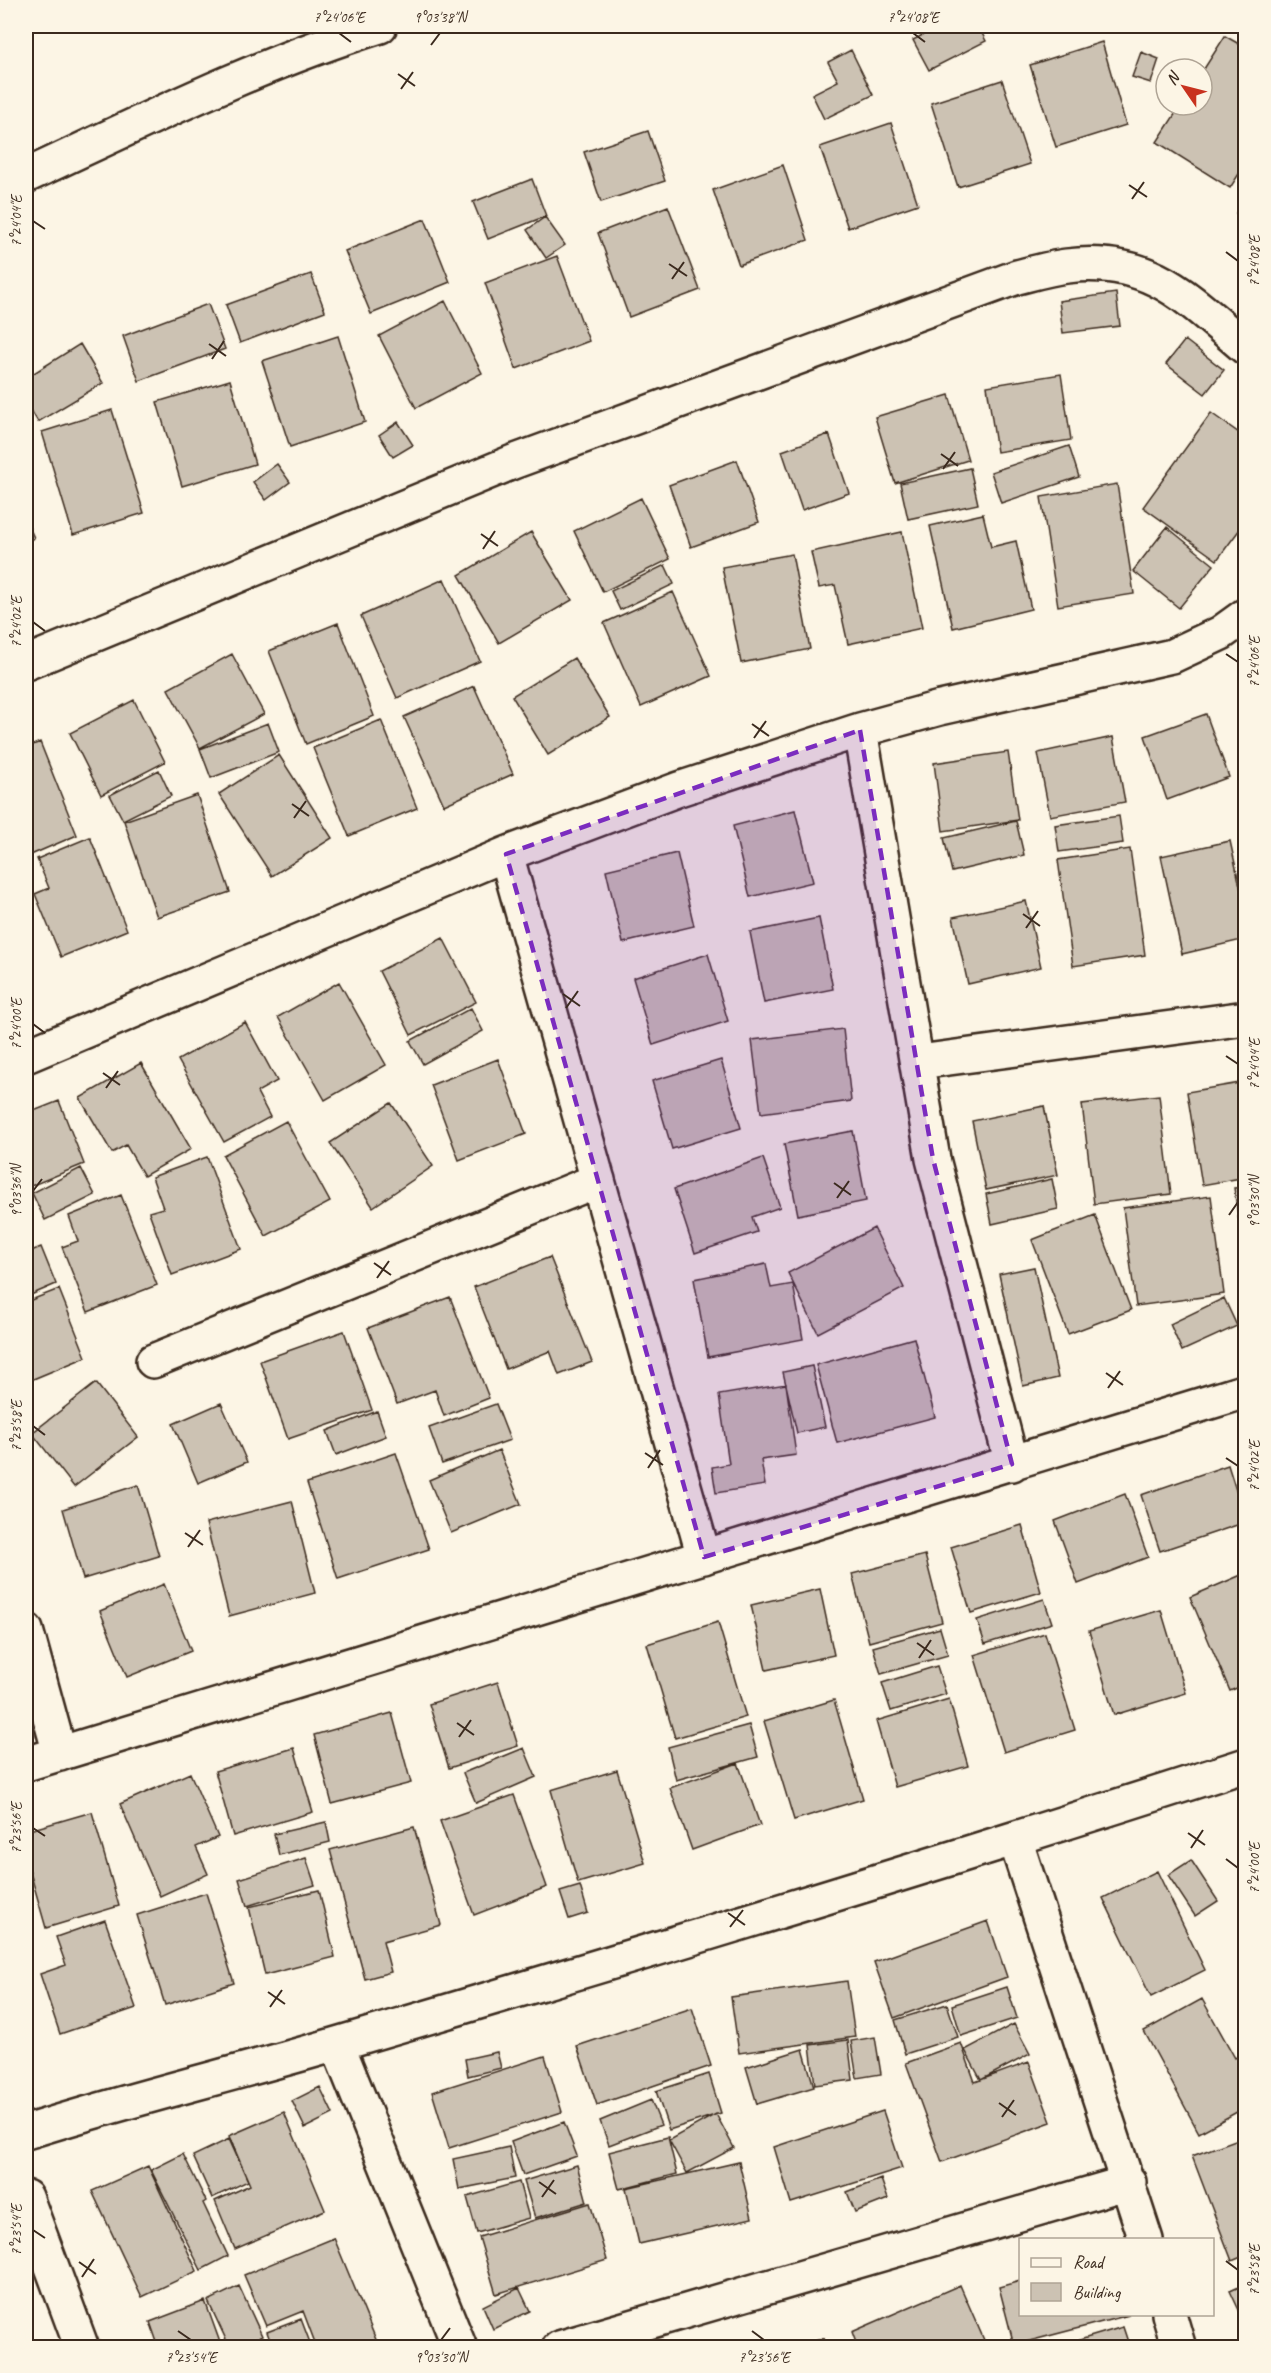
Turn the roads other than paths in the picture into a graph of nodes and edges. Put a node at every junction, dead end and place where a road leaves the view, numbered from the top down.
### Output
1 (380, 26) edge
2 (26, 176) edge
3 (1245, 348) edge
4 (1245, 615) edge
5 (26, 663) edge
6 (860, 730) junction
7 (506, 854) junction
8 (1245, 1018) edge
9 (26, 1056) edge
10 (919, 1062) junction
11 (598, 1180) junction
12 (153, 1361) dead end
13 (1245, 1391) edge
14 (1012, 1464) junction
15 (704, 1557) junction
16 (26, 1630) edge
17 (60, 1754) junction
18 (26, 1764) edge
19 (1245, 1765) edge
20 (1015, 1839) junction
21 (337, 2044) junction
22 (26, 2132) edge
23 (1129, 2182) junction
24 (26, 2197) edge
25 (1145, 2238) edge
26 (1170, 2316) edge
27 (82, 2348) edge
28 (460, 2348) edge
29 (559, 2348) edge
30 (1179, 2348) edge

1 - 2 street
3 - 5 street
4 - 6 street
6 - 7 street
6 - 10 street
7 - 9 street
7 - 11 street
8 - 10 street
10 - 14 street
11 - 12 street
11 - 15 street
13 - 14 street
14 - 15 street
15 - 17 street
16 - 17 street
17 - 18 street
19 - 20 street
20 - 21 street
20 - 23 street
21 - 22 street
21 - 28 street
23 - 25 street
23 - 29 street
24 - 27 street
26 - 30 street

